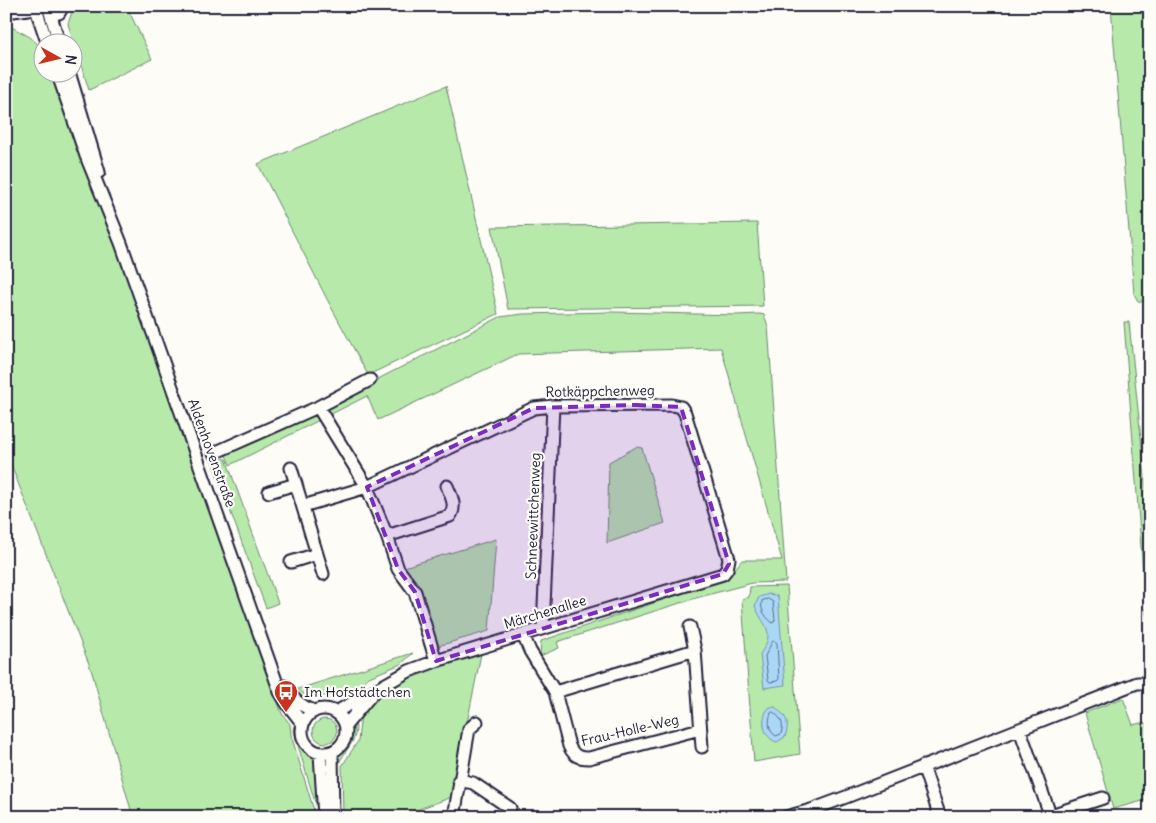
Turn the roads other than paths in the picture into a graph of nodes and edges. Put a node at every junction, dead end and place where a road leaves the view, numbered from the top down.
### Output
1 (63, 6) edge
2 (42, 9) edge
3 (6, 10) edge
4 (45, 32) edge
5 (55, 32) edge
6 (61, 82) edge
7 (72, 82) edge
8 (121, 244) junction
9 (370, 380) dead end
10 (553, 406) junction
11 (318, 407) junction
12 (214, 453) dead end
13 (291, 468) dead end
14 (296, 484) junction
15 (447, 486) dead end
16 (367, 487) junction
17 (269, 492) dead end
18 (303, 506) junction
19 (387, 536) junction
20 (317, 554) junction
21 (290, 562) dead end
22 (727, 569) joint
23 (323, 574) dead end
24 (690, 627) dead end
25 (544, 628) junction
26 (523, 635) junction
27 (694, 650) junction
28 (436, 661) junction
29 (275, 674) junction
30 (1150, 683) edge
31 (374, 692) junction
32 (555, 692) junction
33 (314, 711) junction
34 (336, 712) junction
35 (477, 722) dead end
36 (303, 724) junction
37 (346, 725) junction
38 (700, 729) junction
39 (1020, 730) junction
40 (702, 747) dead end
41 (332, 753) junction
42 (320, 754) junction
43 (923, 766) junction
44 (459, 780) junction
45 (1103, 798) dead end
46 (510, 808) dead end
47 (813, 813) edge
48 (1051, 816) edge
49 (324, 817) edge
50 (333, 817) edge
51 (454, 817) edge
52 (786, 817) edge
53 (940, 817) edge

1 - 2 street
2 - 3 street
2 - 4 street
2 - 5 street
6 - 8 street, Aldenhovenstraße
7 - 8 street, Aldenhovenstraße
8 - 29 street, Aldenhovenstraße
9 - 11 street
10 - 16 street, Rotkäppchenweg
10 - 22 street, Rotkäppchenweg
10 - 25 street, Schneewittchenweg
11 - 12 street
11 - 16 street
13 - 14 street
14 - 17 street
14 - 18 street
15 - 19 street
16 - 18 street, Rotkäppchenweg
16 - 19 street
18 - 20 street
19 - 28 street
20 - 21 street
20 - 23 street
22 - 25 street, Märchenallee
24 - 27 street, Frau-Holle-Weg
25 - 26 street, Märchenallee
26 - 28 street, Märchenallee
26 - 32 street, Frau-Holle-Weg
27 - 32 street
27 - 38 street, Frau-Holle-Weg
28 - 31 street, Märchenallee
29 - 33 street, Aldenhovenstraße
29 - 36 street, Aldenhovenstraße
30 - 39 street
31 - 34 street, Märchenallee
31 - 37 street, Märchenallee
32 - 38 street, Frau-Holle-Weg
33 - 34 street
33 - 36 street
34 - 37 street
35 - 44 street
36 - 42 street
37 - 41 street
38 - 40 street, Frau-Holle-Weg
39 - 43 street
39 - 48 street
41 - 42 street
41 - 50 street
42 - 49 street
43 - 47 street
43 - 53 street
44 - 46 street
44 - 51 street
45 - 48 street
47 - 52 street

